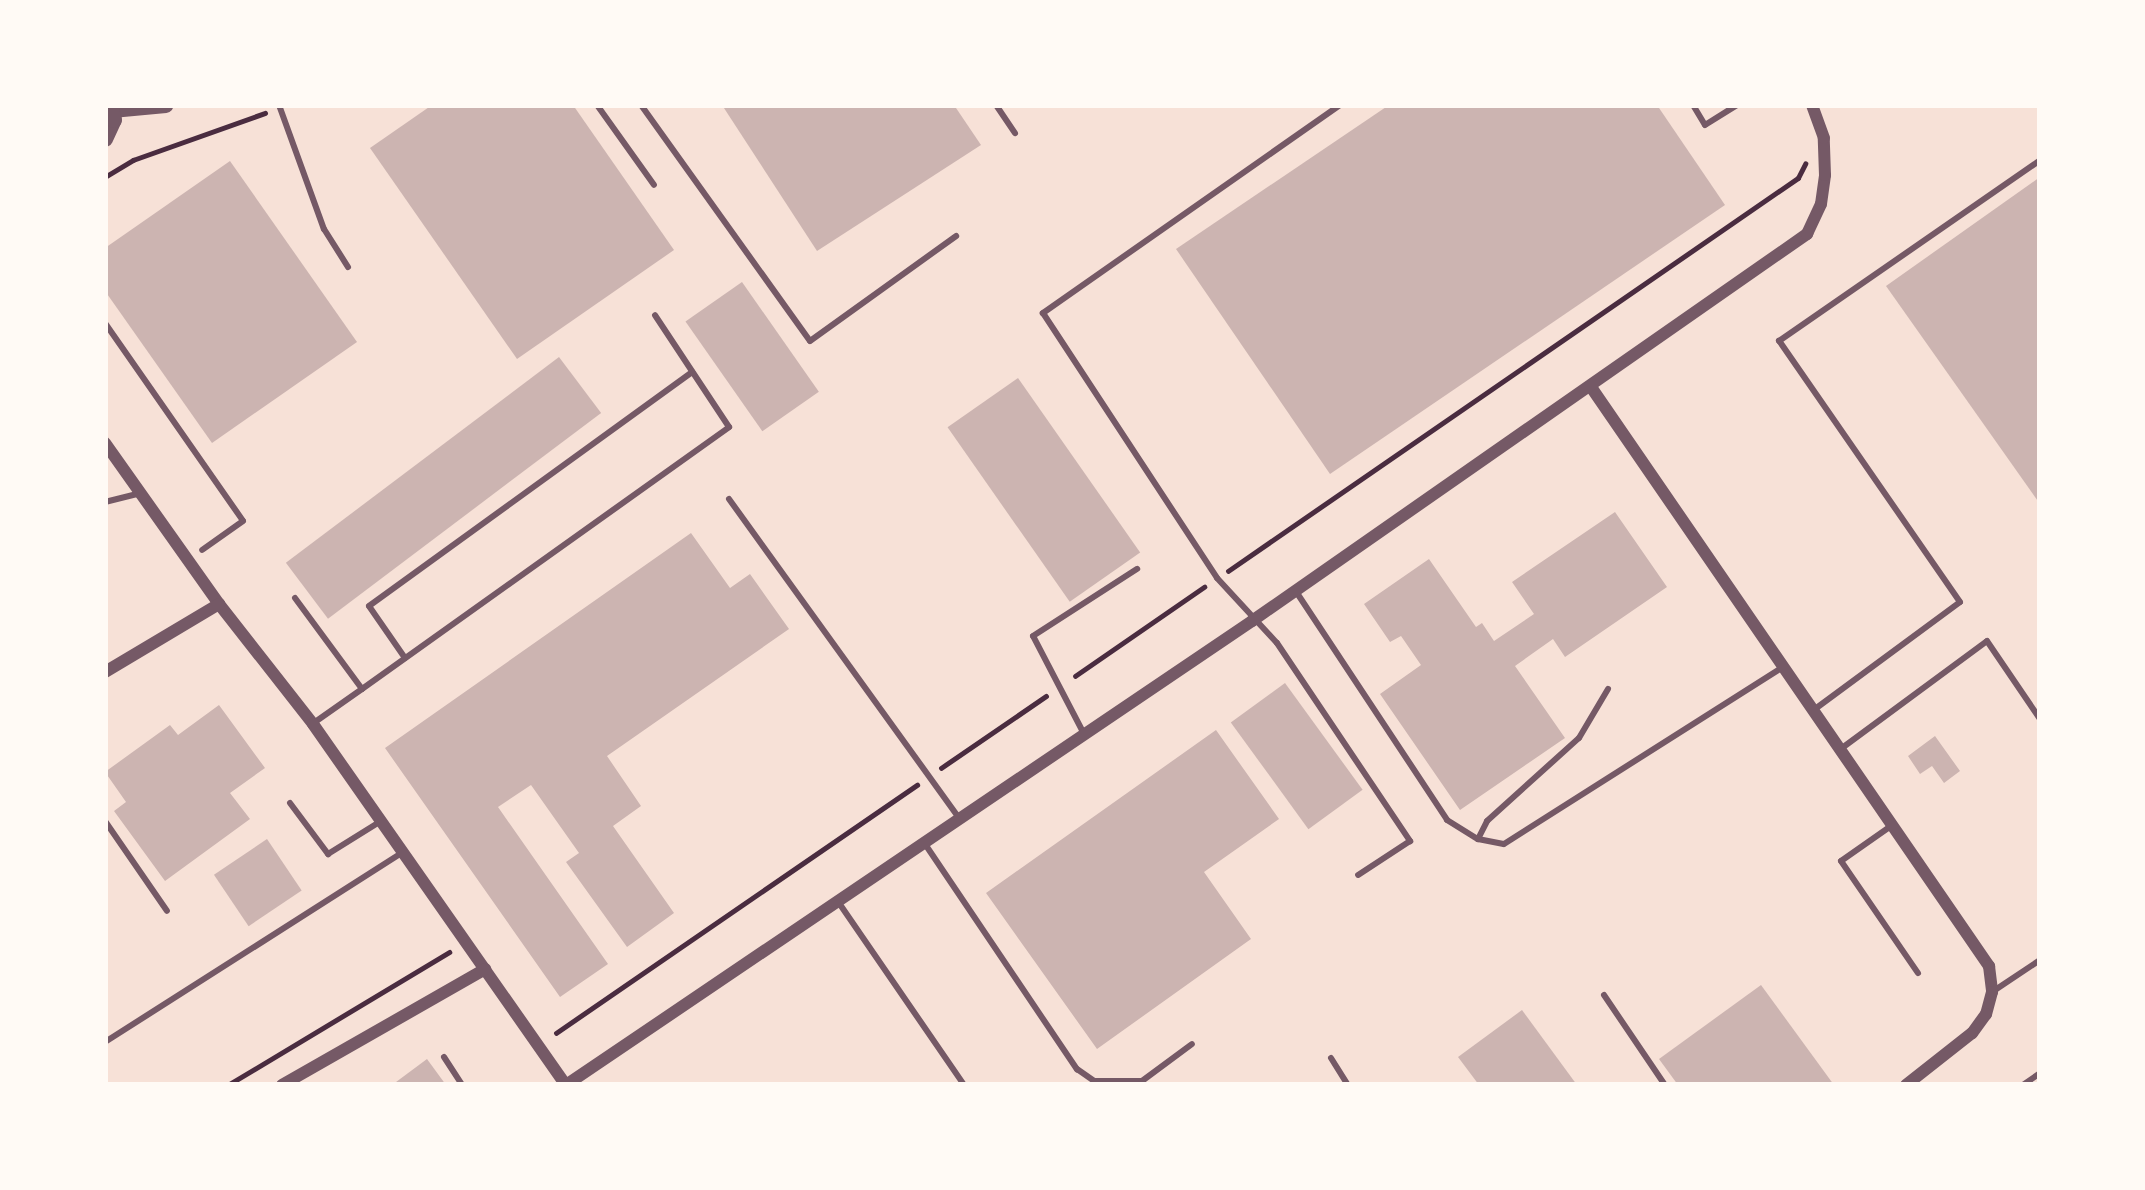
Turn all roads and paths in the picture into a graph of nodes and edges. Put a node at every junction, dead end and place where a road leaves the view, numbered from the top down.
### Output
1 (166, 105) edge
2 (597, 105) edge
3 (641, 105) edge
4 (996, 105) edge
5 (1340, 105) edge
6 (1693, 105) edge
7 (1737, 105) edge
8 (1812, 105) edge
9 (279, 106) edge
10 (111, 108) edge
11 (1015, 133) dead end
12 (105, 139) edge
13 (2040, 160) edge
14 (105, 177) edge
15 (654, 185) dead end
16 (956, 236) dead end
17 (348, 267) dead end
18 (655, 315) dead end
19 (105, 323) edge
20 (692, 372) junction
21 (1591, 387) junction
22 (105, 443) edge
23 (140, 493) junction
24 (729, 499) dead end
25 (105, 502) edge
26 (202, 550) dead end
27 (1137, 569) dead end
28 (1296, 591) junction
29 (295, 598) dead end
30 (219, 604) junction
31 (1252, 621) junction
32 (405, 658) junction
33 (1781, 668) junction
34 (105, 673) edge
35 (362, 689) junction
36 (1608, 689) dead end
37 (1812, 711) junction
38 (2040, 719) edge
39 (313, 724) junction
40 (1084, 736) junction
41 (1839, 750) junction
42 (290, 803) dead end
43 (961, 820) junction
44 (105, 821) edge
45 (380, 821) junction
46 (1891, 826) junction
47 (1478, 839) junction
48 (925, 844) junction
49 (403, 852) junction
50 (1358, 875) dead end
51 (839, 902) junction
52 (167, 911) dead end
53 (466, 942) junction
54 (2040, 960) edge
55 (484, 969) junction
56 (1918, 973) dead end
57 (1993, 992) junction
58 (1604, 995) dead end
59 (105, 1042) edge
60 (1192, 1045) dead end
61 (444, 1057) dead end
62 (1331, 1058) dead end
63 (2040, 1073) edge
64 (228, 1085) edge
65 (282, 1085) edge
66 (462, 1085) edge
67 (566, 1085) edge
68 (964, 1085) edge
69 (1348, 1085) edge
70 (1664, 1085) edge
71 (1906, 1085) edge
72 (2023, 1085) edge

1 - 10 street
2 - 15 lane
3 - 16 lane
4 - 11 lane
5 - 31 lane
6 - 7 lane
8 - 21 street
9 - 14 path
9 - 17 lane
10 - 12 street
13 - 37 lane
18 - 20 lane
19 - 26 lane
20 - 32 lane
20 - 32 lane
21 - 28 street
21 - 33 street
22 - 23 street
23 - 25 lane
23 - 30 street
24 - 43 lane
27 - 40 lane
28 - 31 street
28 - 47 lane
29 - 35 lane
30 - 34 street
30 - 39 street
31 - 40 street
31 - 50 lane
32 - 35 lane
33 - 37 street
33 - 47 lane
35 - 39 lane
36 - 47 lane
37 - 41 street
38 - 41 lane
39 - 45 street
40 - 43 street
41 - 46 street
42 - 45 lane
43 - 48 street
44 - 52 lane
45 - 49 street
46 - 56 lane
46 - 57 street
48 - 51 street
48 - 60 lane
49 - 53 street
49 - 59 lane
51 - 67 street
51 - 68 lane
53 - 55 street
53 - 64 path
54 - 57 lane
55 - 65 street
55 - 67 street
57 - 71 street
58 - 70 lane
61 - 66 lane
62 - 69 lane
63 - 72 lane

